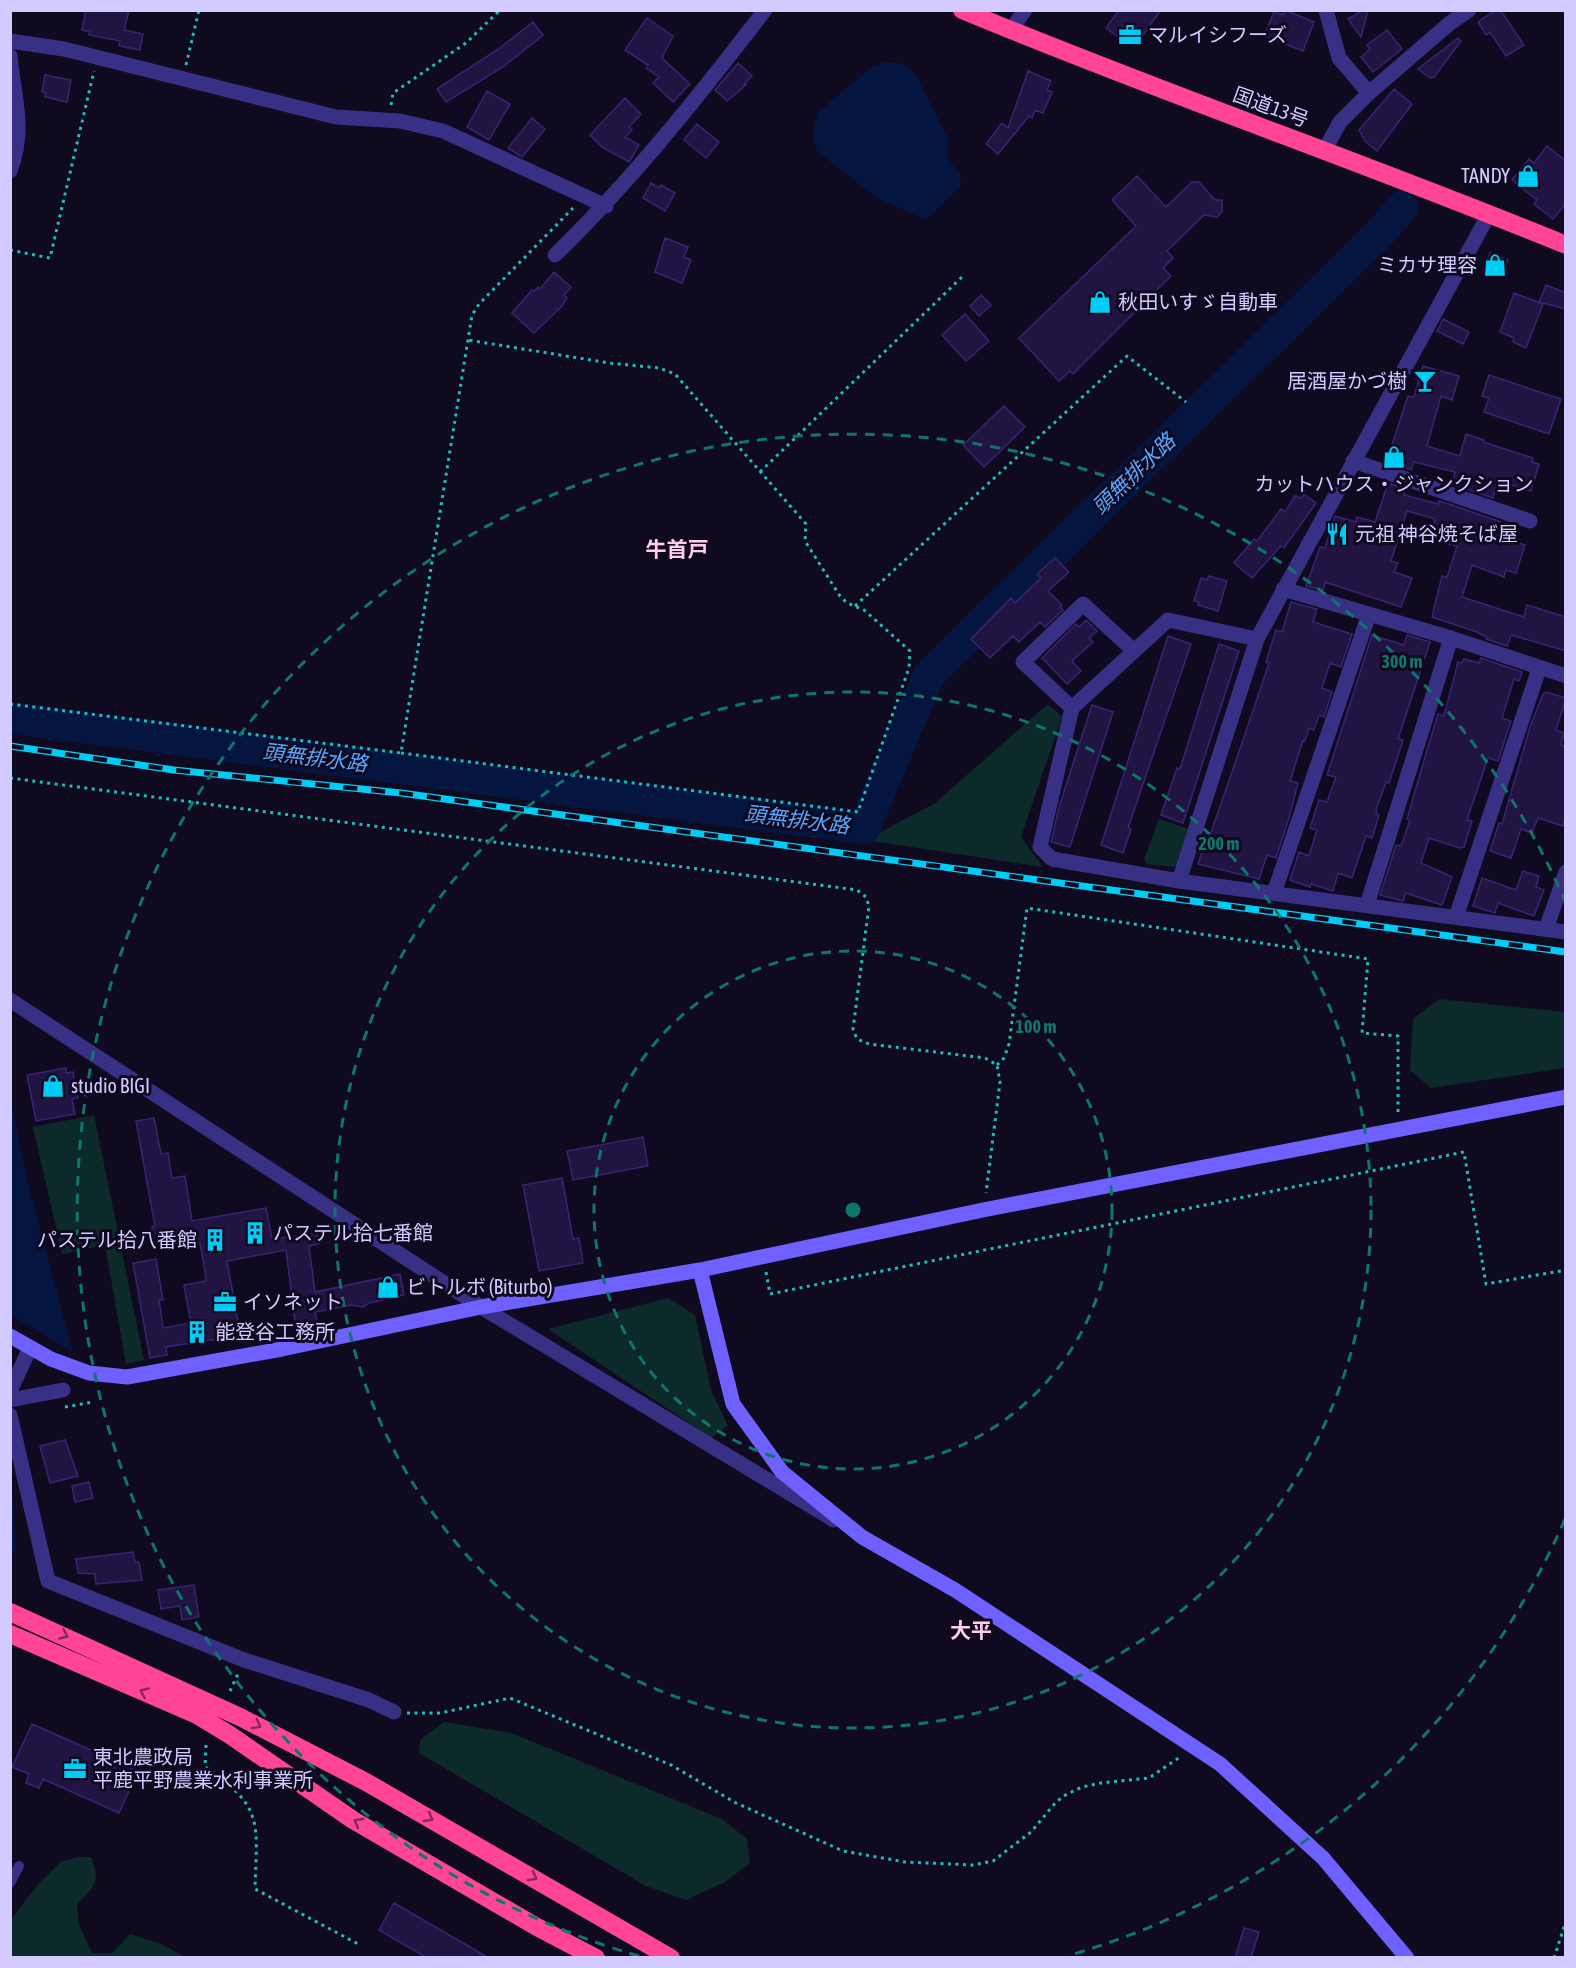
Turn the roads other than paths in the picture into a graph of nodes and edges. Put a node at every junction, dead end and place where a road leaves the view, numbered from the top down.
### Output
1 (765, 10) edge
2 (962, 10) edge
3 (1025, 10) edge
4 (1326, 10) edge
5 (1469, 10) edge
6 (1010, 31) junction
7 (10, 41) edge
8 (10, 56) edge
9 (1369, 93) junction
10 (1324, 151) junction
11 (10, 171) edge
12 (606, 206) junction
13 (1489, 214) junction
14 (1566, 245) edge
15 (555, 255) dead end
16 (1353, 461) junction
17 (1530, 521) dead end
18 (1284, 589) junction
19 (1369, 614) junction
20 (1451, 638) junction
21 (1257, 639) junction
22 (1134, 651) junction
23 (1539, 669) junction
24 (1566, 676) edge
25 (1072, 708) junction
26 (1566, 872) edge
27 (1179, 881) junction
28 (1274, 893) junction
29 (1367, 905) junction
30 (1456, 917) junction
31 (1546, 929) junction
32 (1566, 932) edge
33 (10, 1000) edge
34 (1566, 1097) edge
35 (700, 1270) junction
36 (481, 1307) junction
37 (10, 1336) edge
38 (30, 1348) junction
39 (63, 1390) dead end
40 (10, 1391) edge
41 (10, 1400) edge
42 (10, 1415) edge
43 (862, 1537) junction
44 (10, 1612) edge
45 (10, 1634) edge
46 (394, 1712) road end
47 (18, 1866) dead end
48 (10, 1883) edge
49 (596, 1958) edge
50 (671, 1958) edge
51 (1407, 1958) edge

1 - 12 street
2 - 6 highway, 国道13号
3 - 6 street
4 - 9 street
5 - 9 street
6 - 10 highway, 国道13号
7 - 12 street
8 - 11 street
9 - 10 street
10 - 13 highway, 国道13号
12 - 15 street
13 - 14 highway, 国道13号
13 - 16 street
16 - 17 street
16 - 18 street
18 - 19 street
18 - 21 street
19 - 20 street
19 - 28 street
20 - 23 street
20 - 29 street
21 - 22 street
21 - 27 street
22 - 25 street
22 - 25 street
23 - 24 street
23 - 30 street
25 - 27 street
26 - 31 street
27 - 28 street
28 - 29 street
29 - 30 street
30 - 31 street
31 - 32 street
33 - 36 street
34 - 35 street
35 - 36 street
35 - 43 street
36 - 38 street
36 - 43 street
37 - 38 street
38 - 40 street
39 - 41 street
42 - 46 street
43 - 51 street
44 -> 50 highway
49 -> 45 highway
47 - 48 lane

